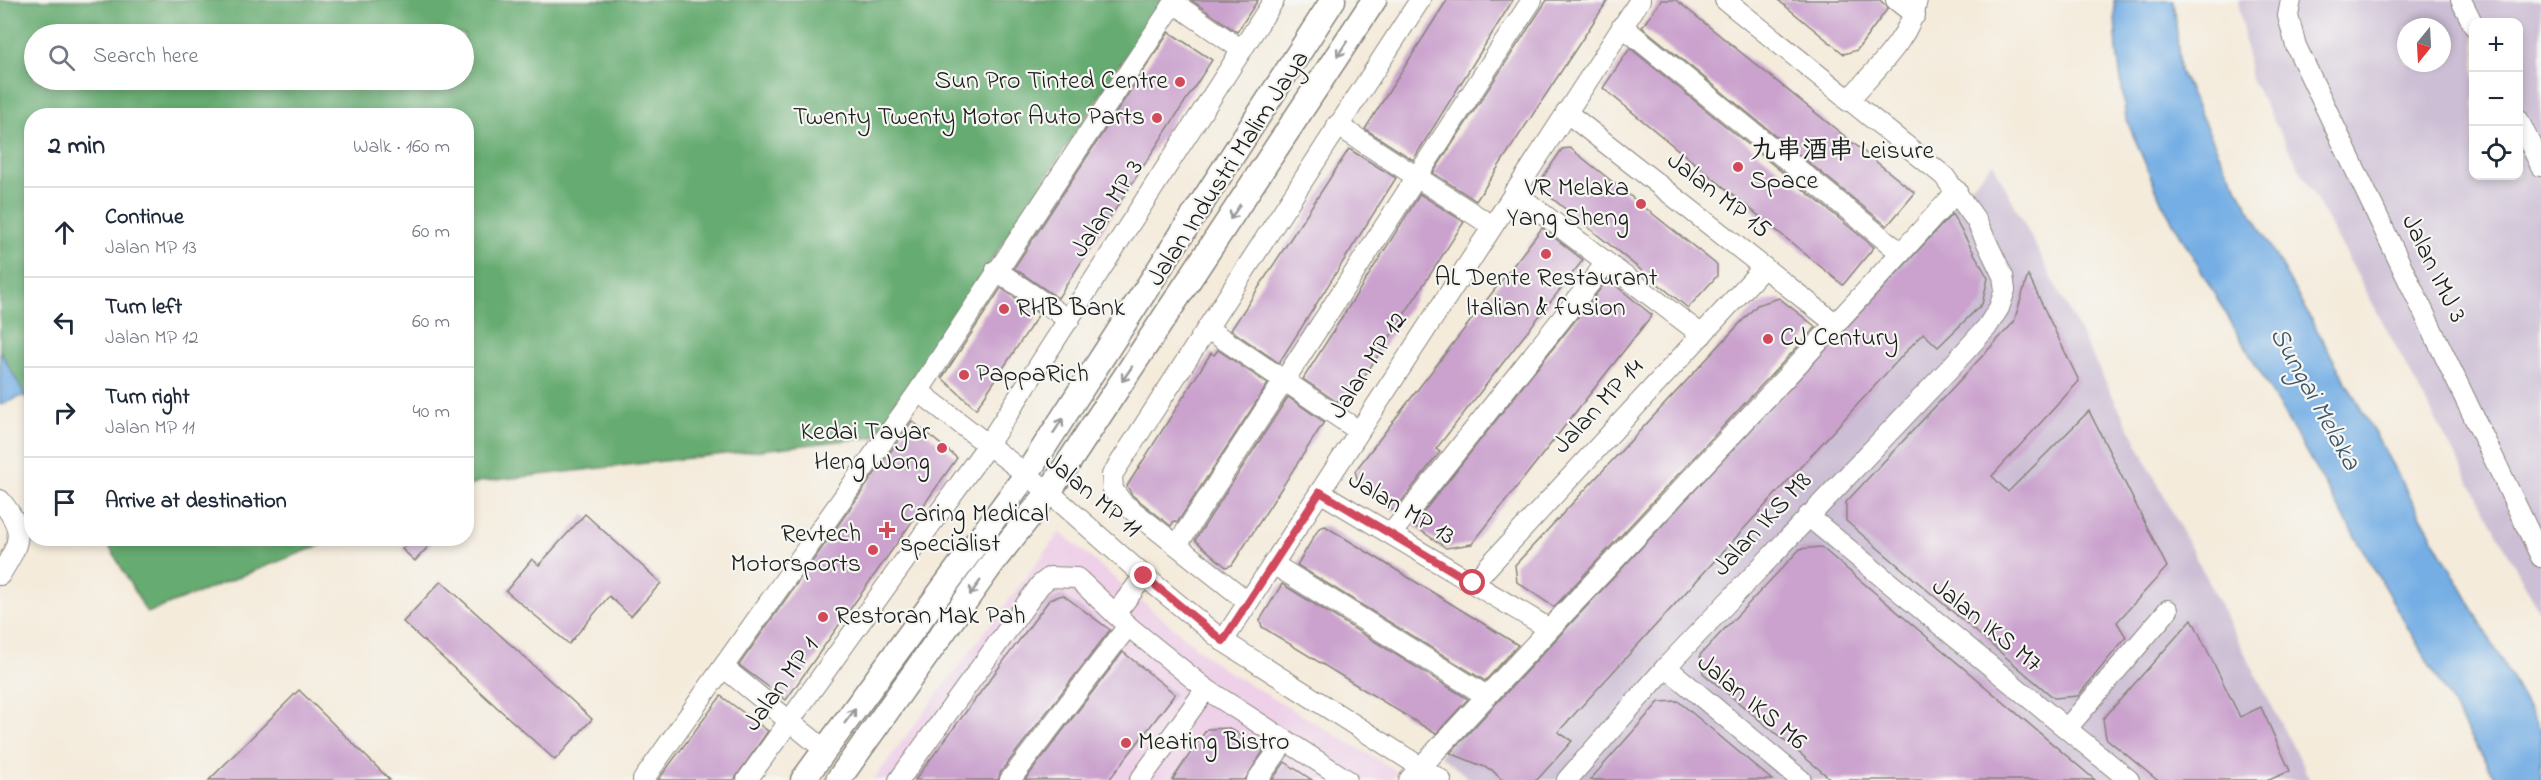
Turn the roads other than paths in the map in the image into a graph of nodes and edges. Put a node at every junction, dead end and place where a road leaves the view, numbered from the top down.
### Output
1 (1274, 0) edge
2 (1332, 0) edge
3 (1374, 0) edge
4 (1420, 0) edge
5 (1532, 0) edge
6 (1640, 0) edge
7 (1725, 0) edge
8 (1896, 0) edge
9 (2290, 0) edge
10 (2461, 0) edge
11 (1175, 2) edge
12 (1916, 8) edge
13 (2470, 18) edge
14 (1622, 26) junction
15 (1242, 50) junction
16 (1848, 101) junction
17 (1566, 112) junction
18 (1338, 125) junction
19 (2521, 126) edge
20 (2541, 166) edge
21 (1417, 177) junction
22 (1957, 191) junction
23 (1514, 192) junction
24 (1492, 226) junction
25 (1901, 253) junction
26 (1606, 262) junction
27 (1764, 267) junction
28 (996, 270) junction
29 (1070, 320) junction
30 (1836, 324) junction
31 (1208, 329) junction
32 (1702, 335) junction
33 (1284, 381) junction
34 (920, 389) junction
35 (1359, 430) junction
36 (987, 446) junction
37 (1026, 475) junction
38 (1049, 492) junction
39 (1320, 492) junction
40 (0, 500) edge
41 (1808, 516) junction
42 (1391, 534) junction
43 (1177, 545) junction
44 (2541, 557) edge
45 (1273, 564) junction
46 (0, 575) edge
47 (1144, 576) junction
48 (1473, 583) junction
49 (1248, 602) junction
50 (2168, 610) dead end
51 (1122, 620) junction
52 (1548, 628) junction
53 (1223, 641) junction
54 (1666, 666) junction
55 (723, 667) junction
56 (1206, 689) junction
57 (1485, 695) junction
58 (789, 722) junction
59 (2068, 727) junction
60 (1286, 740) junction
61 (825, 750) junction
62 (1415, 774) edge
63 (643, 780) edge
64 (747, 780) edge
65 (803, 780) edge
66 (838, 780) edge
67 (899, 780) edge
68 (1010, 780) edge
69 (1140, 780) edge
70 (1257, 780) edge
71 (1347, 780) edge
72 (1440, 780) edge
73 (1567, 780) edge
74 (1801, 780) edge
75 (2129, 780) edge

1 - 15 street, Jalan MP 3
37 -> 2 main road, Jalan Industri Malim Jaya
3 -> 38 main road, Jalan Industri Malim Jaya
4 - 18 street
5 - 21 street
6 - 14 street, Jalan MP 12
7 - 16 street
8 - 12 street
9 - 44 street, Jalan IMJ 3
10 - 13 street
11 - 15 street
11 - 28 street
12 - 16 street
14 - 17 street, Jalan MP 12
14 - 25 street
15 - 29 street, Jalan MP 3
16 - 22 street
17 - 23 street, Jalan MP 12
17 - 27 street, Jalan MP 15
18 - 21 street
18 - 31 street
19 - 20 street
21 - 24 street
21 - 33 street
22 - 25 street
22 - 41 street, Jalan IKS M8
23 - 24 street, Jalan MP 12
23 - 26 street
24 - 35 street, Jalan MP 12
25 - 30 street
26 - 32 street
26 - 42 street
27 - 30 street, Jalan MP 15
27 - 32 street, Jalan MP 14
28 - 29 street
28 - 34 street
29 - 36 street, Jalan MP 3
30 - 52 street
31 - 33 street
31 - 43 street
32 - 48 street, Jalan MP 14
33 - 35 street
33 - 43 street
34 - 36 street, Jalan MP 11
34 - 55 street
35 - 39 street, Jalan MP 12
36 - 37 street, Jalan MP 11
36 - 58 street, Jalan MP 1
37 - 38 street, Jalan MP 11
61 -> 37 main road, Jalan Industri Malim Jaya
38 - 47 street, Jalan MP 11
38 -> 66 main road, Jalan Industri Malim Jaya
39 - 42 street, Jalan MP 13
39 - 45 street, Jalan MP 12
40 - 46 street
41 - 54 street, Jalan IKS M8
41 - 59 street, Jalan IKS M7
42 - 48 street, Jalan MP 13
43 - 49 street
45 - 49 street, Jalan MP 12
45 - 57 street
47 - 51 street
47 - 53 street, Jalan MP 11
48 - 52 street, Jalan MP 13
49 - 53 street, Jalan MP 12
50 - 59 street
51 - 56 street
51 - 67 street
51 - 68 street
52 - 57 street
53 - 62 street, Jalan MP 11
54 - 73 street, Jalan IKS M8
54 - 74 street, Jalan IKS M6
55 - 58 street
55 - 63 street
56 - 60 street
56 - 69 street
57 - 62 street
58 - 61 street
58 - 64 street, Jalan MP 1
59 - 75 street, Jalan IKS M7
60 - 70 street
60 - 71 street
61 - 65 main road, Jalan Industri Malim Jaya
62 - 72 street, Jalan MP 11

